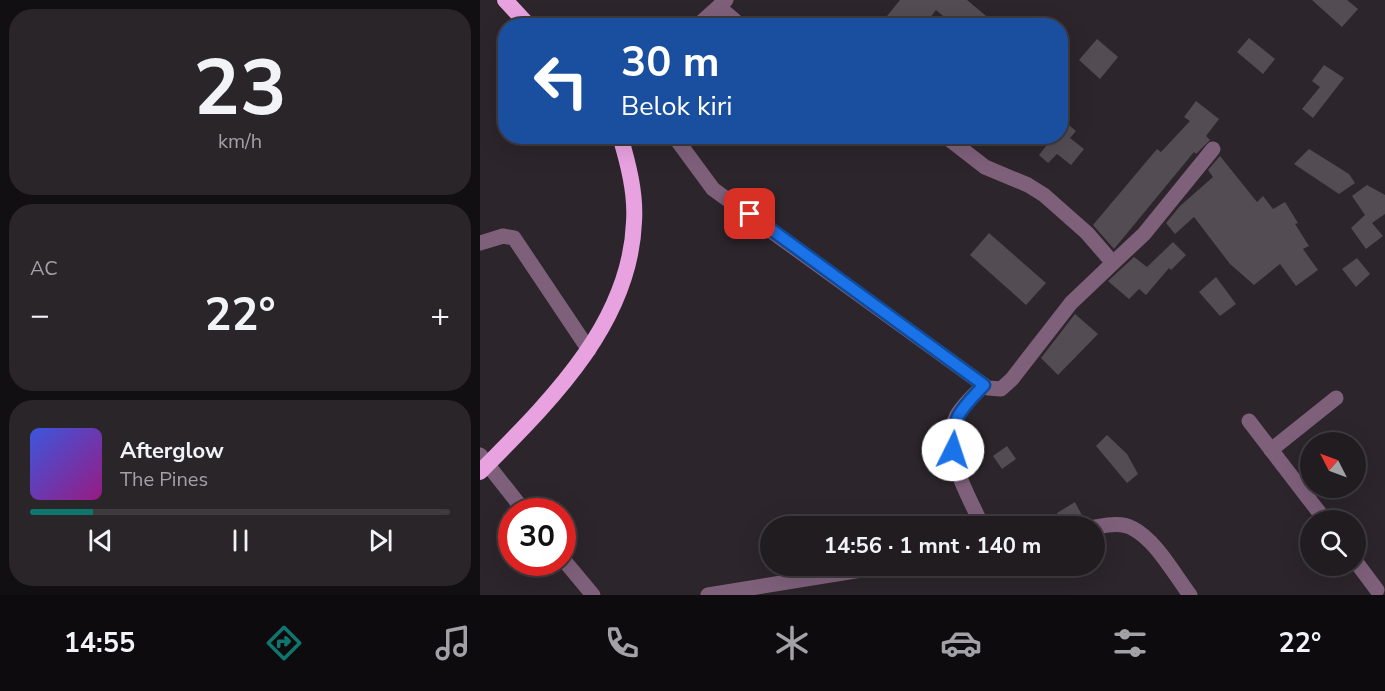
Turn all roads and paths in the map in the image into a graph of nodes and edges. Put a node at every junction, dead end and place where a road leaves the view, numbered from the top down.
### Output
1 (505, 0) edge
2 (722, 4) edge
3 (522, 18) edge
4 (706, 18) edge
5 (734, 18) edge
6 (622, 144) edge
7 (680, 144) edge
8 (956, 144) edge
9 (1213, 149) dead end
10 (480, 243) edge
11 (1113, 263) junction
12 (590, 350) junction
13 (984, 385) junction
14 (1336, 398) dead end
15 (1249, 421) dead end
16 (1271, 450) junction
17 (482, 464) edge
18 (512, 498) edge
19 (1317, 510) edge
20 (977, 516) edge
21 (1105, 526) edge
22 (576, 575) edge
23 (1366, 575) edge
24 (824, 576) edge
25 (1377, 590) edge
26 (593, 595) edge
27 (708, 595) edge
28 (1190, 595) edge

1 - 3 highway
2 - 4 street
2 - 5 street
6 - 12 highway
7 - 13 street
8 - 11 street
9 - 11 street
10 - 12 street
11 - 13 street
12 - 17 highway
13 - 20 street
14 - 16 street
15 - 16 street
16 - 19 street
17 - 18 street
21 - 28 street
22 - 26 street
23 - 25 street
24 - 27 street

